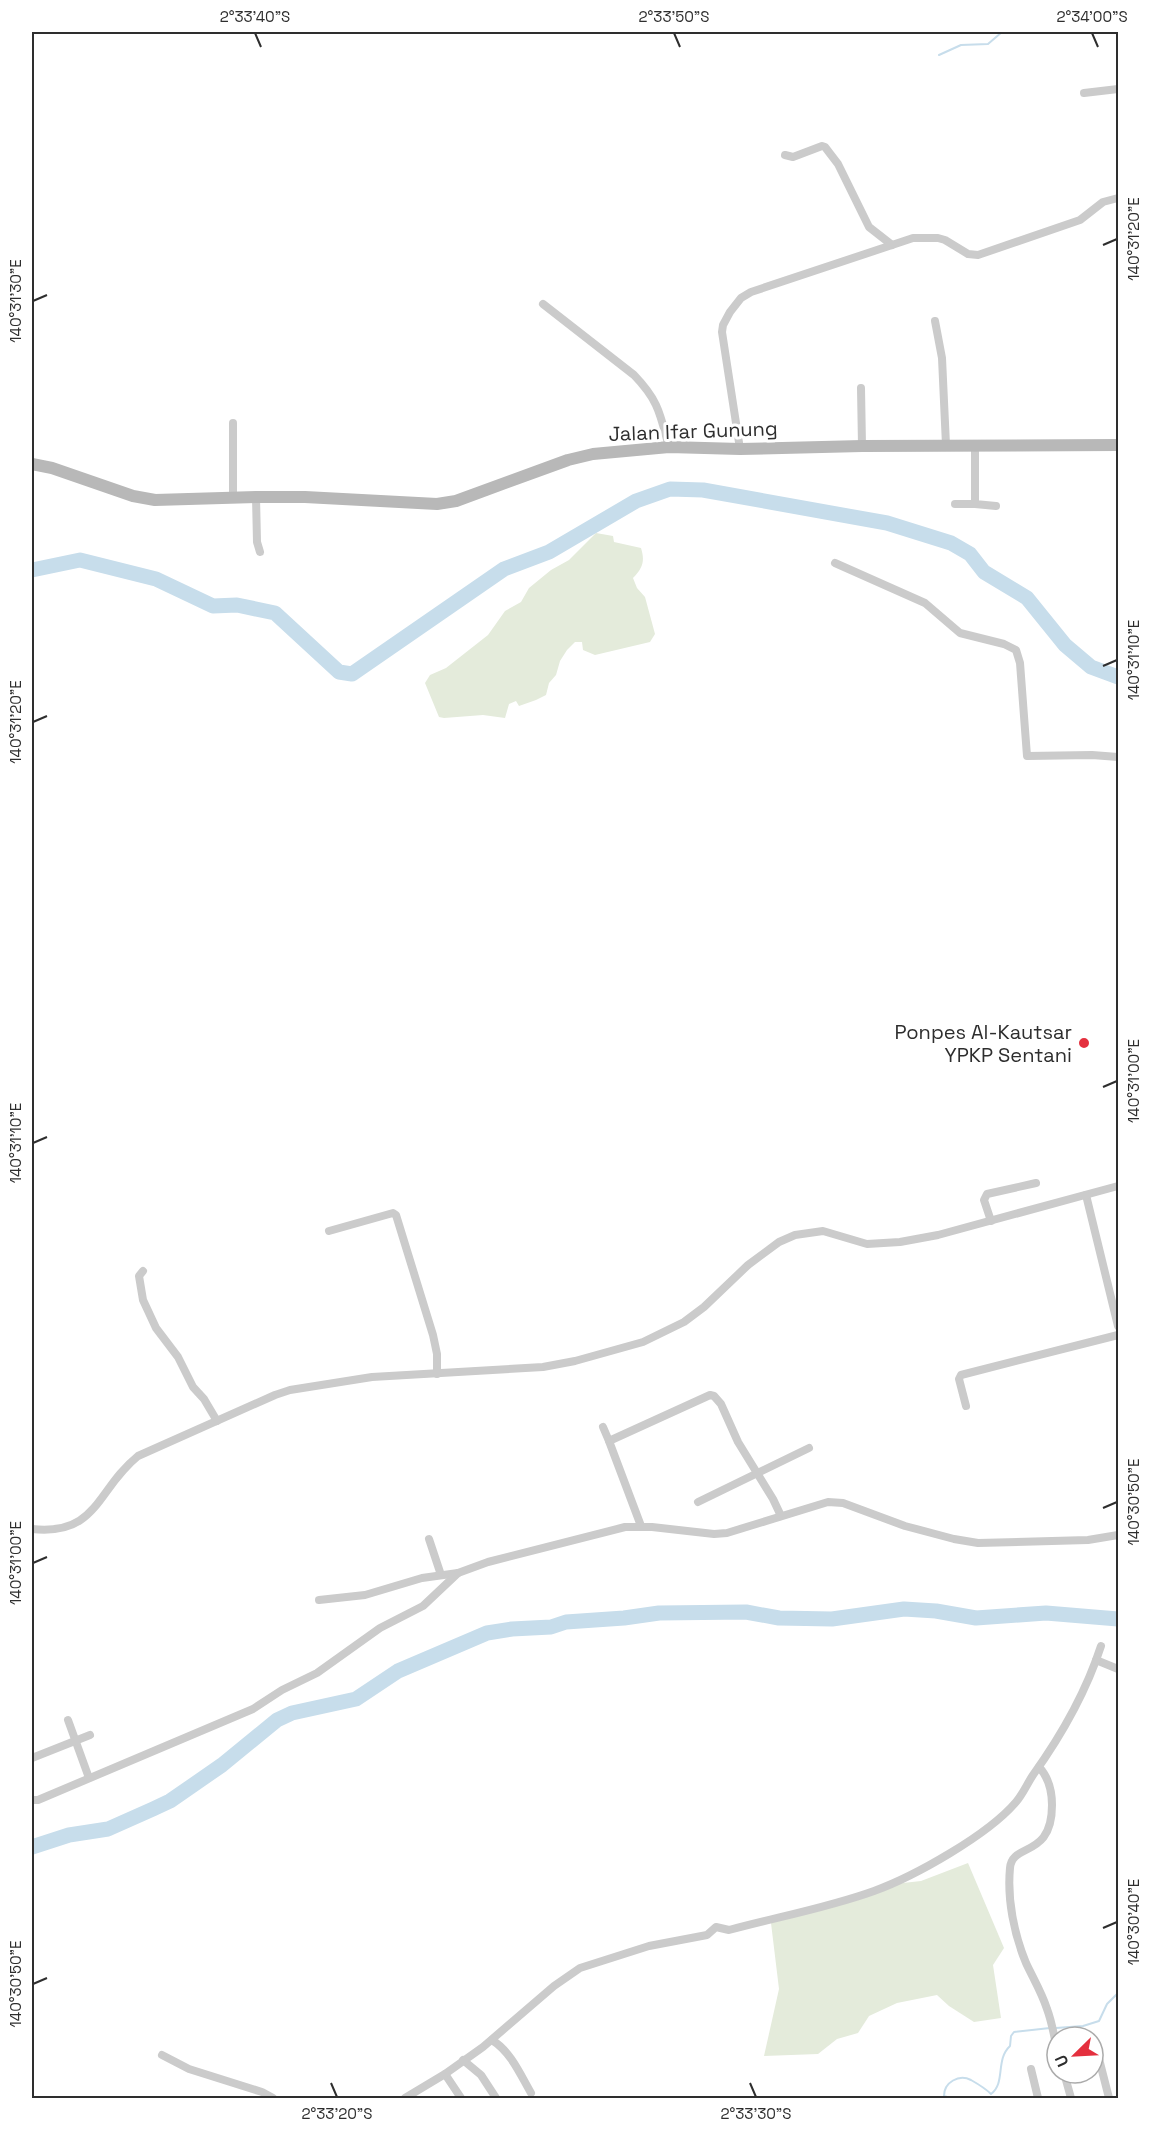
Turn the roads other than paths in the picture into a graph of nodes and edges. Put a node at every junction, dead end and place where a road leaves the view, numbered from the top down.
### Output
1 (1119, 89) edge
2 (1084, 93) dead end
3 (785, 155) dead end
4 (1119, 198) edge
5 (892, 245) junction
6 (543, 304) dead end
7 (935, 321) dead end
8 (861, 388) dead end
9 (233, 423) dead end
10 (975, 445) junction
11 (1119, 445) edge
12 (862, 446) junction
13 (946, 446) junction
14 (669, 447) junction
15 (740, 448) junction
16 (32, 464) edge
17 (233, 497) junction
18 (255, 497) junction
19 (955, 504) dead end
20 (975, 504) junction
21 (996, 506) dead end
22 (260, 552) dead end
23 (835, 563) dead end
24 (1119, 757) edge
25 (1036, 1183) dead end
26 (1119, 1186) edge
27 (1086, 1195) junction
28 (991, 1221) junction
29 (329, 1231) dead end
30 (143, 1271) dead end
31 (1119, 1326) edge
32 (1119, 1335) edge
33 (437, 1374) junction
34 (966, 1406) dead end
35 (217, 1421) junction
36 (603, 1427) dead end
37 (609, 1441) junction
38 (809, 1448) dead end
39 (757, 1472) junction
40 (698, 1502) dead end
41 (781, 1516) junction
42 (641, 1526) junction
43 (32, 1529) edge
44 (1119, 1535) edge
45 (429, 1539) dead end
46 (458, 1573) junction
47 (441, 1575) junction
48 (319, 1600) dead end
49 (1101, 1646) dead end
50 (1096, 1660) junction
51 (1119, 1669) edge
52 (68, 1720) dead end
53 (90, 1735) dead end
54 (75, 1741) junction
55 (32, 1758) edge
56 (1039, 1767) junction
57 (89, 1778) junction
58 (32, 1800) edge
59 (1052, 2025) edge
60 (492, 2040) junction
61 (162, 2055) dead end
62 (463, 2060) junction
63 (1031, 2069) dead end
64 (445, 2074) junction
65 (1105, 2082) edge
66 (531, 2093) dead end
67 (420, 2095) edge
68 (273, 2098) edge
69 (405, 2098) edge
70 (461, 2098) edge
71 (496, 2098) edge
72 (1038, 2098) edge
73 (1109, 2098) edge

1 - 2 street
3 - 5 street
4 - 5 street
5 - 15 street
6 - 14 street
7 - 13 street
8 - 12 street
9 - 17 street
10 - 11 street, Jalan Ifar Gunung
10 - 13 street, Jalan Ifar Gunung
10 - 20 street
12 - 13 street, Jalan Ifar Gunung
12 - 15 street, Jalan Ifar Gunung
14 - 15 street, Jalan Ifar Gunung
14 - 18 street, Jalan Ifar Gunung
16 - 17 street, Jalan Ifar Gunung
17 - 18 street, Jalan Ifar Gunung
18 - 22 street
19 - 20 street
20 - 21 street
23 - 24 street
25 - 28 street
26 - 27 street
27 - 28 street
27 - 31 street
28 - 33 street
29 - 33 street
30 - 35 street
32 - 34 street
33 - 35 street
35 - 43 street
36 - 37 street
37 - 39 street
37 - 42 street
38 - 39 street
39 - 40 street
39 - 41 street
41 - 42 street
41 - 44 street
42 - 46 street
45 - 47 street
46 - 47 street
46 - 57 street
47 - 48 street
49 - 50 street
50 - 51 street
50 - 56 street
52 - 54 street
53 - 54 street
54 - 55 street
54 - 57 street
56 - 59 street
56 - 60 street
57 - 58 street
60 - 62 street
60 - 66 street
61 - 68 street
62 - 64 street
62 - 71 street
63 - 72 street
64 - 67 street
64 - 70 street
65 - 73 street
67 - 69 street

